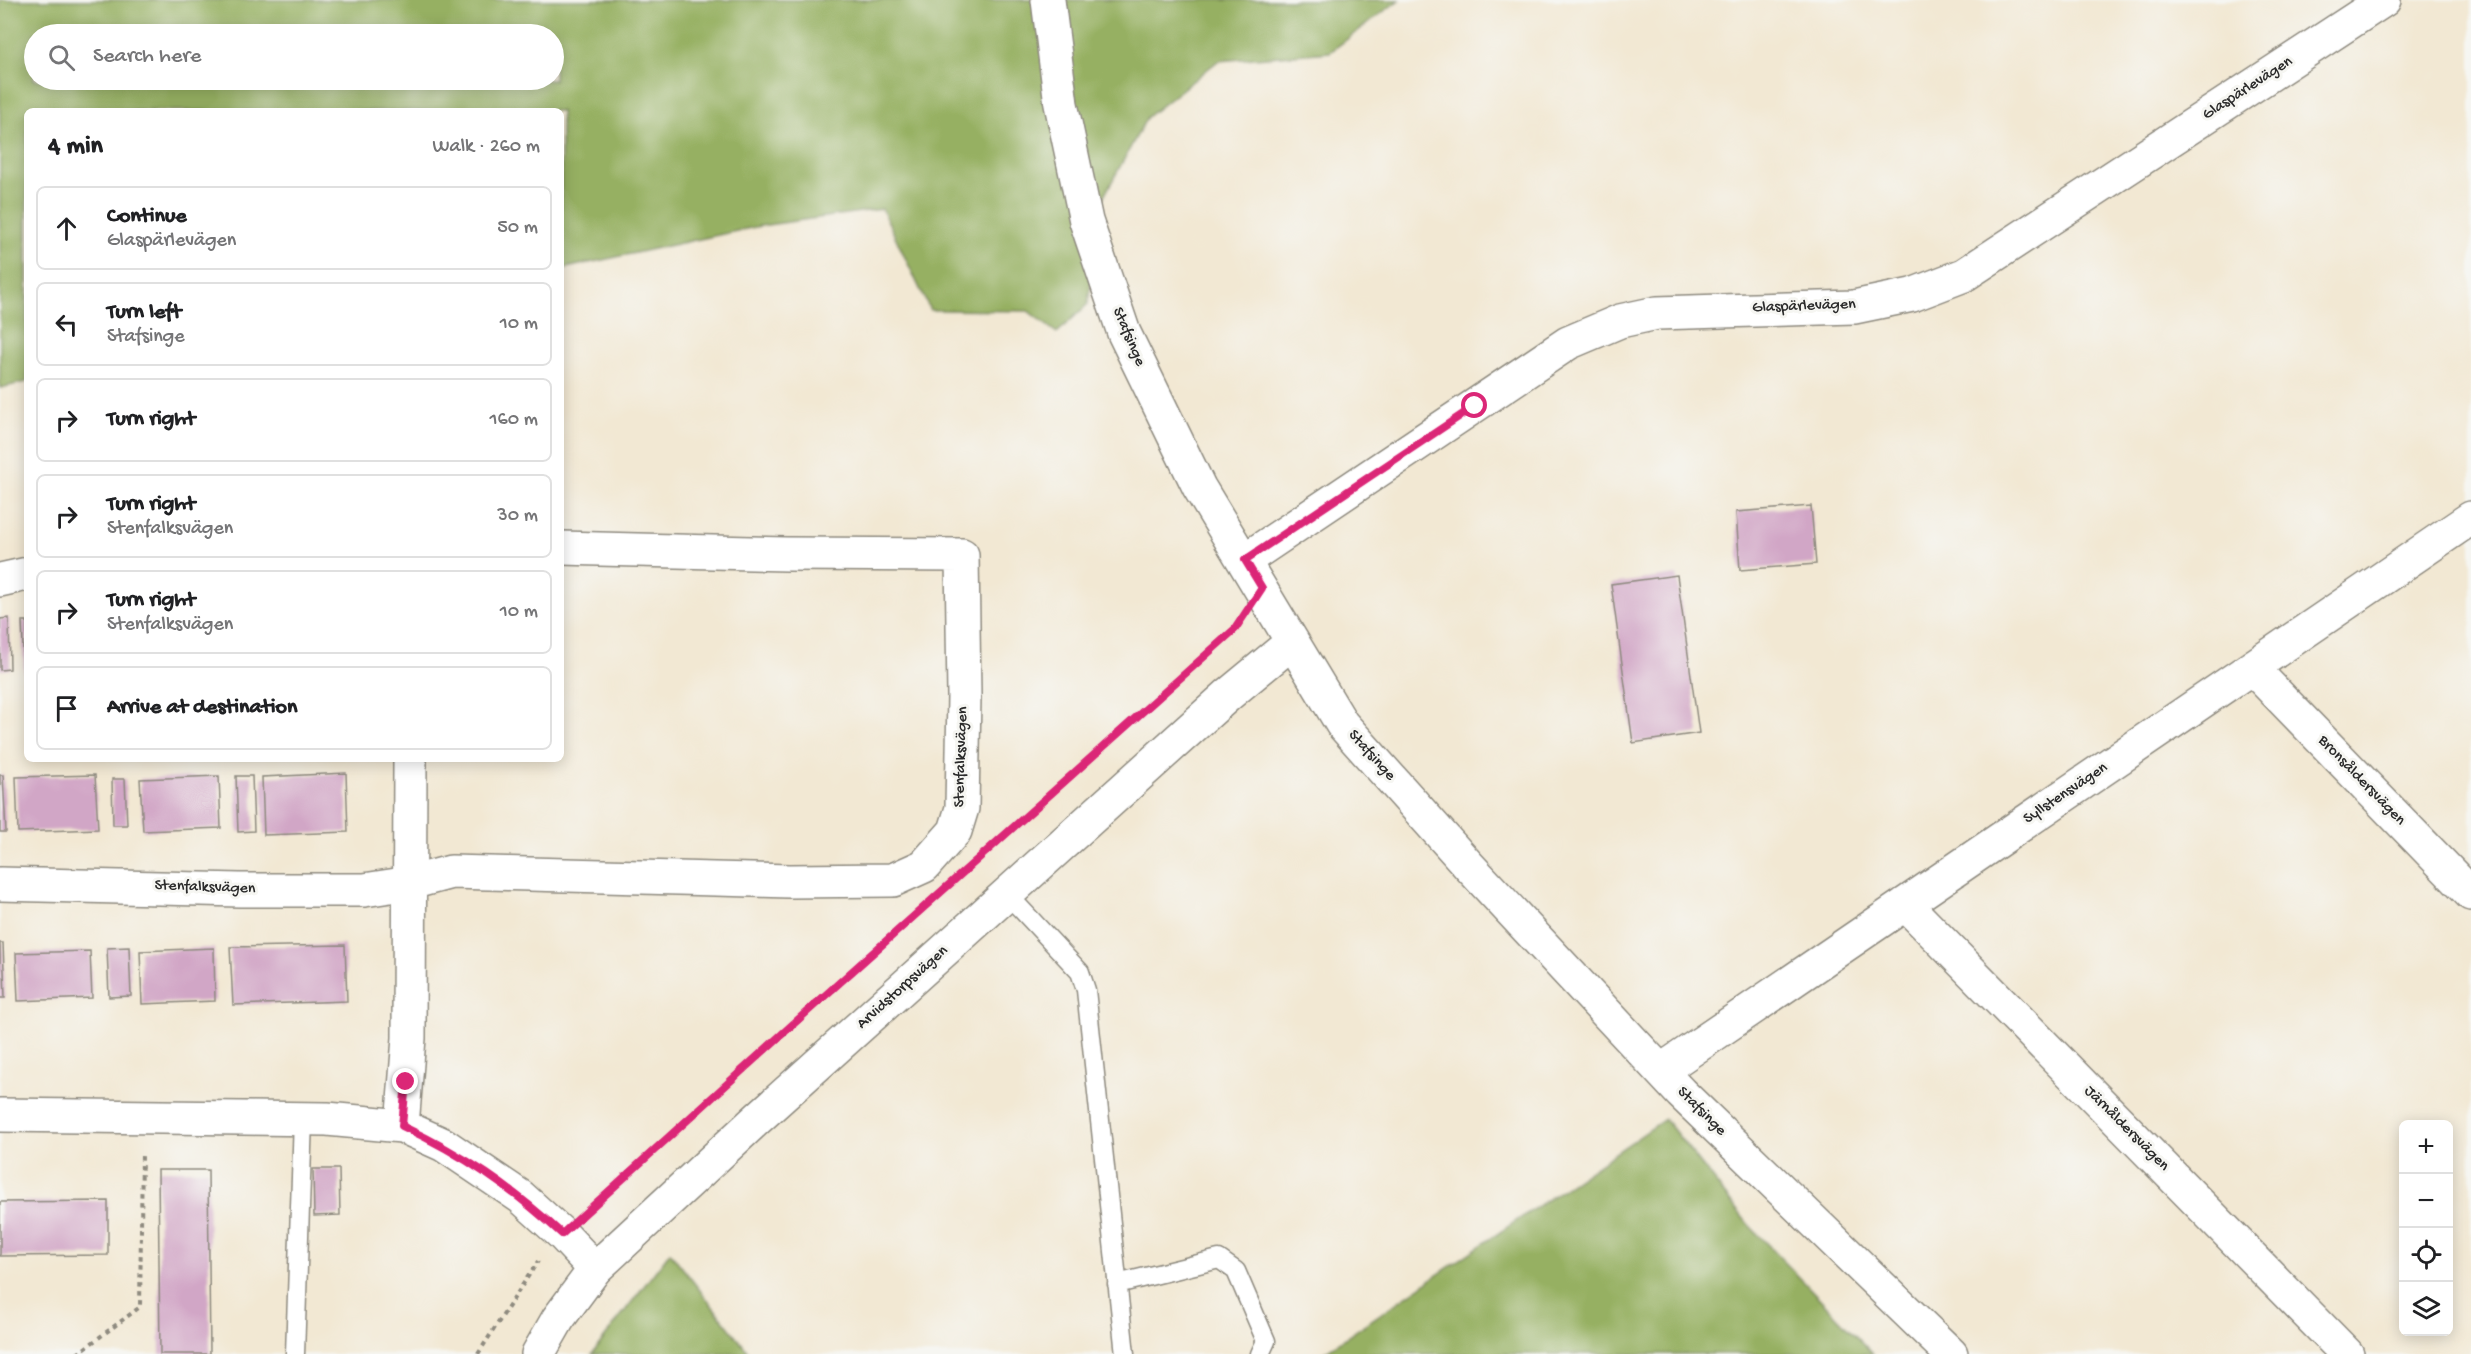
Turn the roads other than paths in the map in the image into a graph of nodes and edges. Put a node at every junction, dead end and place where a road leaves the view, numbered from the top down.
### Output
1 (1048, 0) edge
2 (2384, 0) edge
3 (2471, 518) edge
4 (564, 548) edge
5 (1253, 574) junction
6 (24, 575) edge
7 (0, 580) edge
8 (1292, 643) junction
9 (2252, 668) junction
10 (410, 762) edge
11 (410, 883) junction
12 (0, 884) edge
13 (1007, 894) junction
14 (2471, 894) edge
15 (1905, 904) junction
16 (1662, 1070) junction
17 (0, 1115) edge
18 (303, 1119) junction
19 (402, 1126) junction
20 (595, 1269) junction
21 (1117, 1284) junction
22 (295, 1354) edge
23 (538, 1354) edge
24 (1125, 1354) edge
25 (1260, 1354) edge
26 (1951, 1354) edge
27 (2347, 1354) edge

1 - 5 street, Stafsinge
2 - 5 street, Glaspärlevägen
3 - 9 street, Syllstensvägen
4 - 11 street, Stenfalksvägen
5 - 8 street, Stafsinge
6 - 7 street
8 - 13 street, Arvidstorpsvägen
8 - 16 street, Stafsinge
9 - 14 street, Bronsåldersvägen
9 - 15 street, Syllstensvägen
10 - 11 street
11 - 12 street, Stenfalksvägen
11 - 19 street
13 - 20 street, Arvidstorpsvägen
13 - 21 lane
15 - 16 street, Syllstensvägen
15 - 27 street, Järnåldersvägen
16 - 26 street, Stafsinge
17 - 18 street
18 - 19 street
18 - 22 lane
19 - 20 street
20 - 23 street, Arvidstorpsvägen
21 - 24 lane
21 - 25 lane

